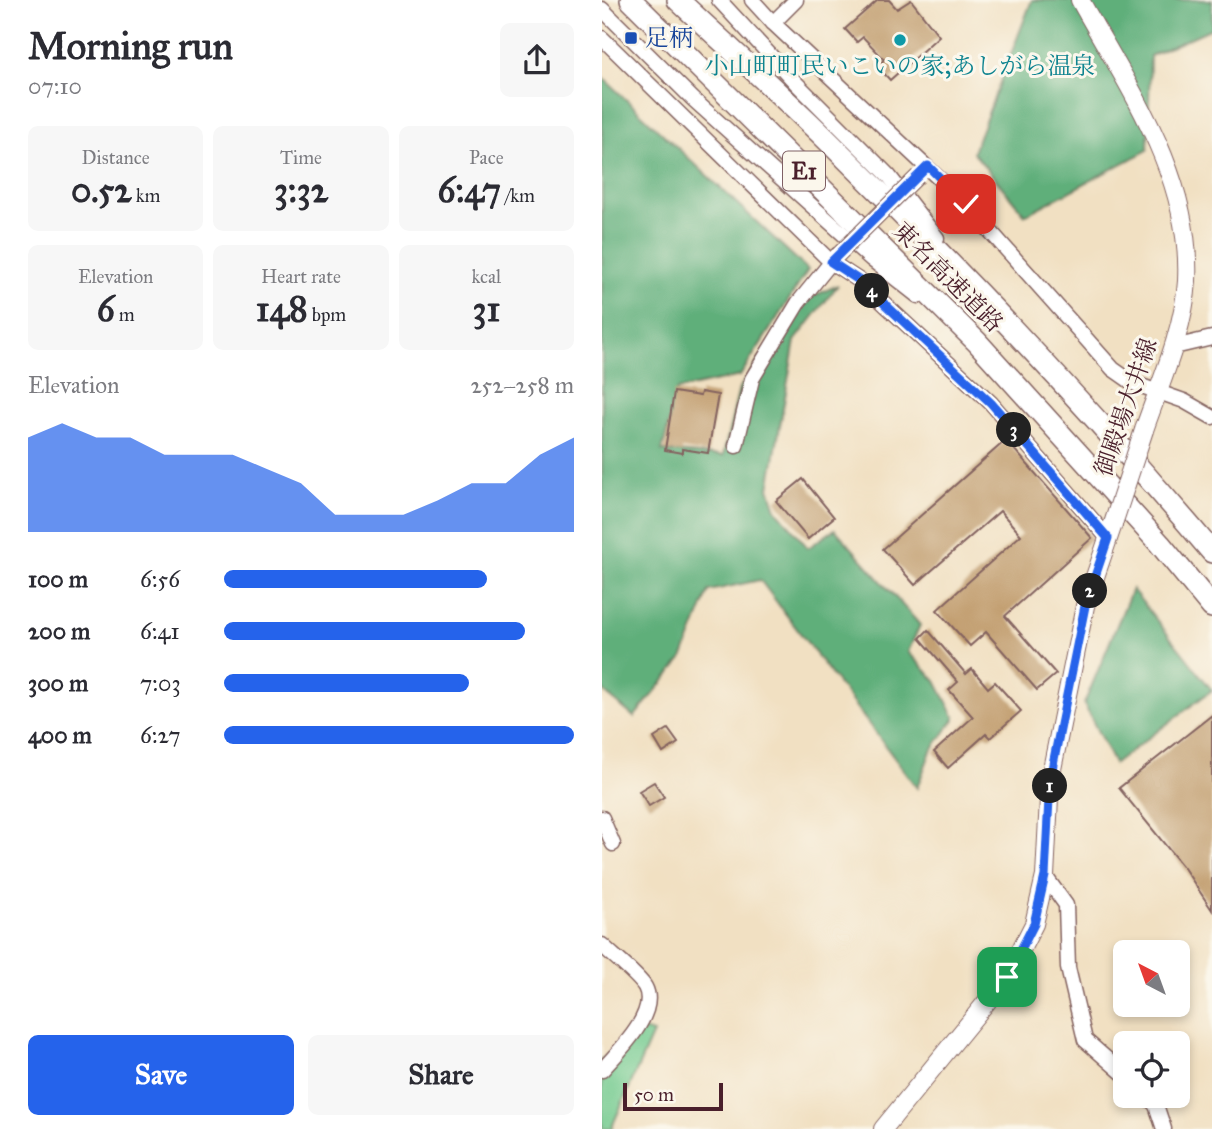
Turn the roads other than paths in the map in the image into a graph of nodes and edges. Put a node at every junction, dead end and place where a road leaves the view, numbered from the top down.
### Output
1 (631, 0) edge
2 (678, 0) edge
3 (719, 0) edge
4 (752, 0) edge
5 (796, 0) edge
6 (1080, 0) edge
7 (602, 9) edge
8 (773, 23) junction
9 (602, 38) edge
10 (923, 171) junction
11 (835, 258) junction
12 (984, 300) junction
13 (1212, 338) edge
14 (977, 342) junction
15 (1174, 347) junction
16 (1157, 392) junction
17 (1212, 417) edge
18 (736, 446) dead end
19 (1110, 531) junction
20 (1212, 552) edge
21 (1212, 607) edge
22 (602, 818) edge
23 (613, 844) dead end
24 (1045, 876) junction
25 (602, 945) edge
26 (1113, 1064) edge
27 (602, 1070) edge
28 (1157, 1108) edge
29 (883, 1129) edge
30 (1164, 1129) edge

1 - 14 highway, 東名高速道路 / E1
2 - 12 highway, 東名高速道路 / E1
3 - 12 street
4 - 8 street
5 - 8 street
6 - 15 main road, 御殿場大井線
7 - 14 street
8 - 10 street
9 - 11 street
10 - 11 street, bridge
10 - 16 street
11 - 18 street
11 - 19 street
12 - 20 highway, 東名高速道路 / E1
13 - 15 street
14 - 21 highway, 東名高速道路 / E1
15 - 16 main road, 御殿場大井線
16 - 17 street
16 - 19 main road, 御殿場大井線, bridge
19 - 24 main road, 御殿場大井線
22 - 23 street
24 - 26 street
24 - 29 main road, 御殿場大井線
25 - 27 street
28 - 30 street

